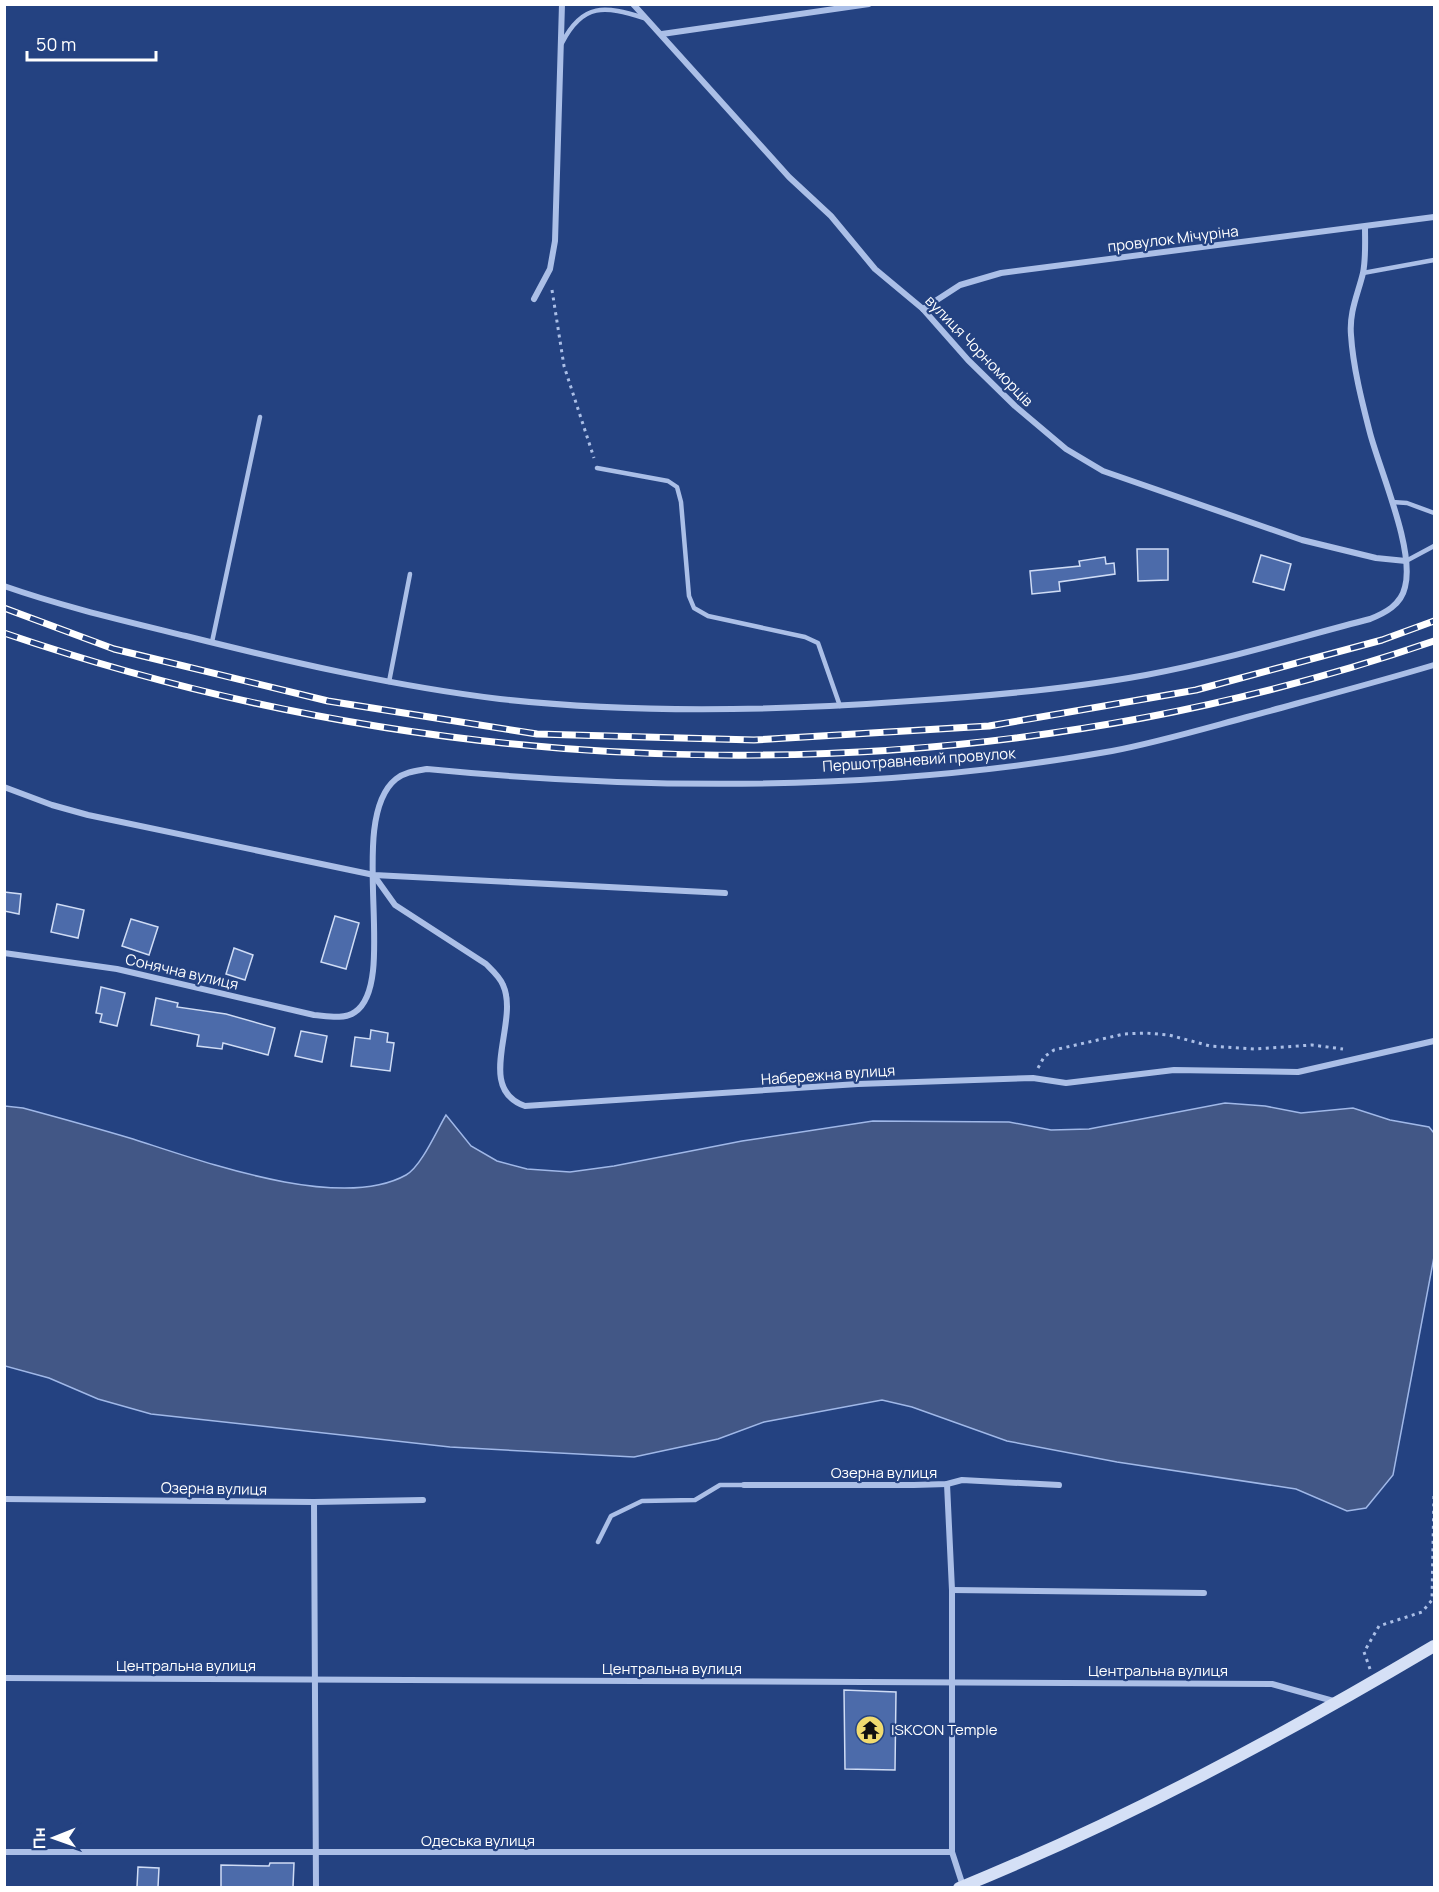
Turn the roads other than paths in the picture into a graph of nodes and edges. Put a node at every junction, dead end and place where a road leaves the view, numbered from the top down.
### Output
1 (562, 4) edge
2 (633, 4) edge
3 (869, 4) edge
4 (646, 19) junction
5 (662, 34) junction
6 (560, 45) junction
7 (1434, 218) edge
8 (1365, 227) junction
9 (1434, 260) edge
10 (1363, 273) junction
11 (534, 299) dead end
12 (923, 309) junction
13 (260, 417) dead end
14 (597, 468) road end
15 (1392, 502) junction
16 (1434, 513) edge
17 (1434, 546) edge
18 (1406, 561) junction
19 (410, 574) dead end
20 (4, 586) edge
21 (212, 642) junction
22 (1434, 665) edge
23 (389, 682) junction
24 (840, 706) junction
25 (4, 788) edge
26 (374, 875) junction
27 (725, 893) dead end
28 (4, 953) edge
29 (1434, 1041) edge
30 (947, 1484) junction
31 (744, 1485) joint
32 (1059, 1485) dead end
33 (4, 1499) edge
34 (423, 1500) dead end
35 (314, 1502) junction
36 (598, 1542) dead end
37 (951, 1590) junction
38 (1204, 1593) dead end
39 (1434, 1646) edge
40 (4, 1678) edge
41 (314, 1679) junction
42 (952, 1682) junction
43 (1337, 1702) junction
44 (4, 1852) edge
45 (952, 1852) junction
46 (315, 1853) junction
47 (316, 1887) edge
48 (961, 1887) edge

1 - 6 street
2 - 4 street, вулиця Чорноморців
3 - 5 street
4 - 5 street, вулиця Чорноморців
4 - 6 lane
5 - 12 street, вулиця Чорноморців
6 - 11 street
7 - 8 street, провулок Мічуріна
8 - 10 street
8 - 12 street, провулок Мічуріна
9 - 10 lane
10 - 15 street
12 - 18 street, вулиця Чорноморців
13 - 21 lane
14 - 24 lane
15 - 16 lane
15 - 18 street
17 - 18 lane
18 - 24 street
19 - 23 lane
20 - 21 street
21 - 23 street
22 - 26 street, Першотравневий провулок
23 - 24 street
25 - 26 street
26 - 27 street
26 - 28 street, Сонячна вулиця
26 - 29 street, Набережна вулиця
30 - 31 street, Озерна вулиця
30 - 32 street, Озерна вулиця
30 - 37 street
31 - 36 lane
33 - 35 street, Озерна вулиця
34 - 35 street, Озерна вулиця
35 - 41 street
37 - 38 street
37 - 42 street
39 - 43 main road
40 - 41 street, Центральна вулиця
41 - 42 street, Центральна вулиця
41 - 46 street
42 - 43 street, Центральна вулиця
42 - 45 street
43 - 48 main road
44 - 46 street, Одеська вулиця
45 - 46 street, Одеська вулиця
45 - 48 street
46 - 47 street

